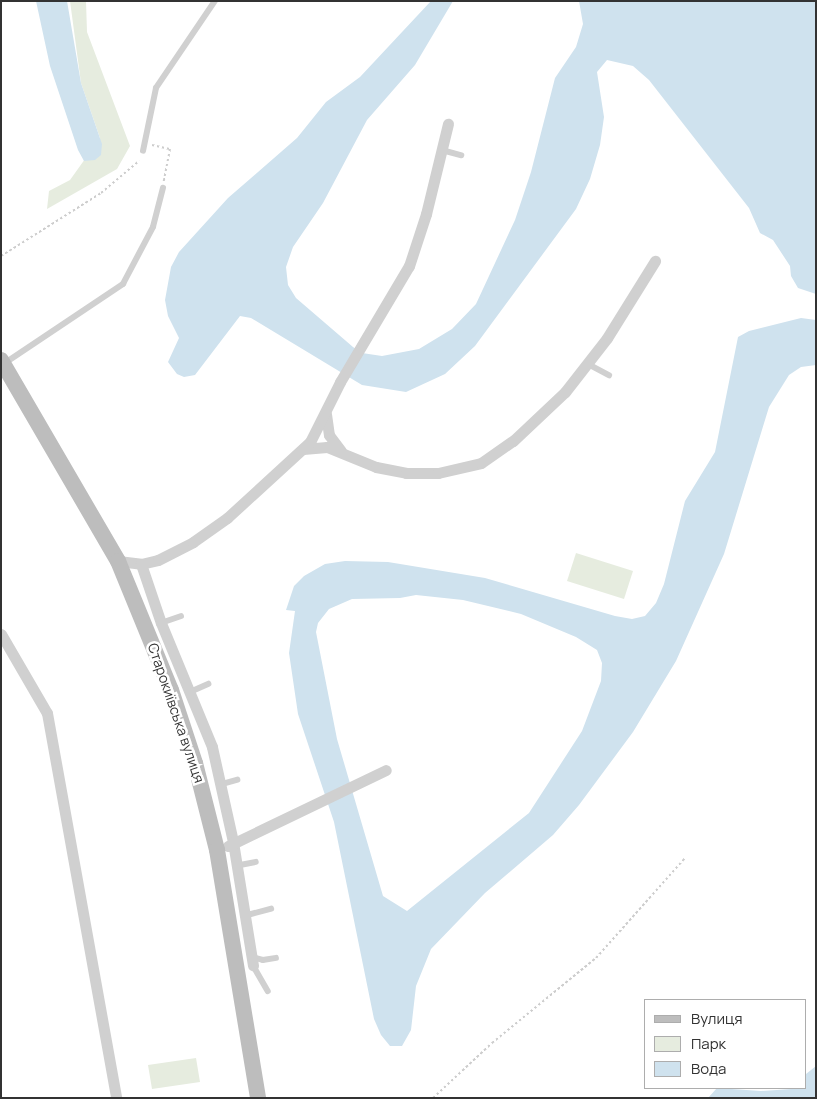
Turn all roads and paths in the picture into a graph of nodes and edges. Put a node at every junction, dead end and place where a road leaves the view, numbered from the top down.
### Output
1 (215, 1) edge
2 (448, 124) dead end
3 (145, 143) junction
4 (143, 150) dead end
5 (442, 150) junction
6 (461, 155) dead end
7 (139, 161) dead end
8 (162, 188) joint
9 (1, 256) edge
10 (655, 261) dead end
11 (591, 357) junction
12 (2, 362) edge
13 (609, 375) dead end
14 (326, 412) junction
15 (343, 453) junction
16 (287, 460) junction
17 (118, 561) junction
18 (141, 564) junction
19 (181, 616) dead end
20 (161, 623) junction
21 (1, 634) edge
22 (208, 684) dead end
23 (190, 692) junction
24 (386, 770) dead end
25 (236, 780) dead end
26 (219, 785) junction
27 (233, 842) junction
28 (217, 850) junction
29 (684, 858) dead end
30 (256, 862) dead end
31 (235, 866) junction
32 (271, 910) dead end
33 (244, 916) junction
34 (276, 958) dead end
35 (252, 961) junction
36 (268, 991) dead end
37 (116, 1098) edge
38 (258, 1098) edge
39 (433, 1098) edge

1 - 3 lane
2 - 5 street
3 - 4 lane
3 - 8 path
5 - 6 lane
5 - 14 street
7 - 9 path
8 - 12 lane
10 - 11 street
11 - 13 lane
11 - 15 street
12 - 17 street, Старокиївська вулиця
14 - 15 street
14 - 16 street
15 - 16 street
16 - 18 street
17 - 18 street
17 - 28 street, Старокиївська вулиця
18 - 20 street
19 - 20 lane
20 - 23 street
21 - 37 street
22 - 23 lane
23 - 26 street
24 - 27 street
25 - 26 lane
26 - 27 street
27 - 28 street
27 - 31 street
28 - 38 street, Старокиївська вулиця
29 - 39 path
30 - 31 lane
31 - 33 street
32 - 33 lane
33 - 35 street
34 - 35 lane
35 - 36 lane

